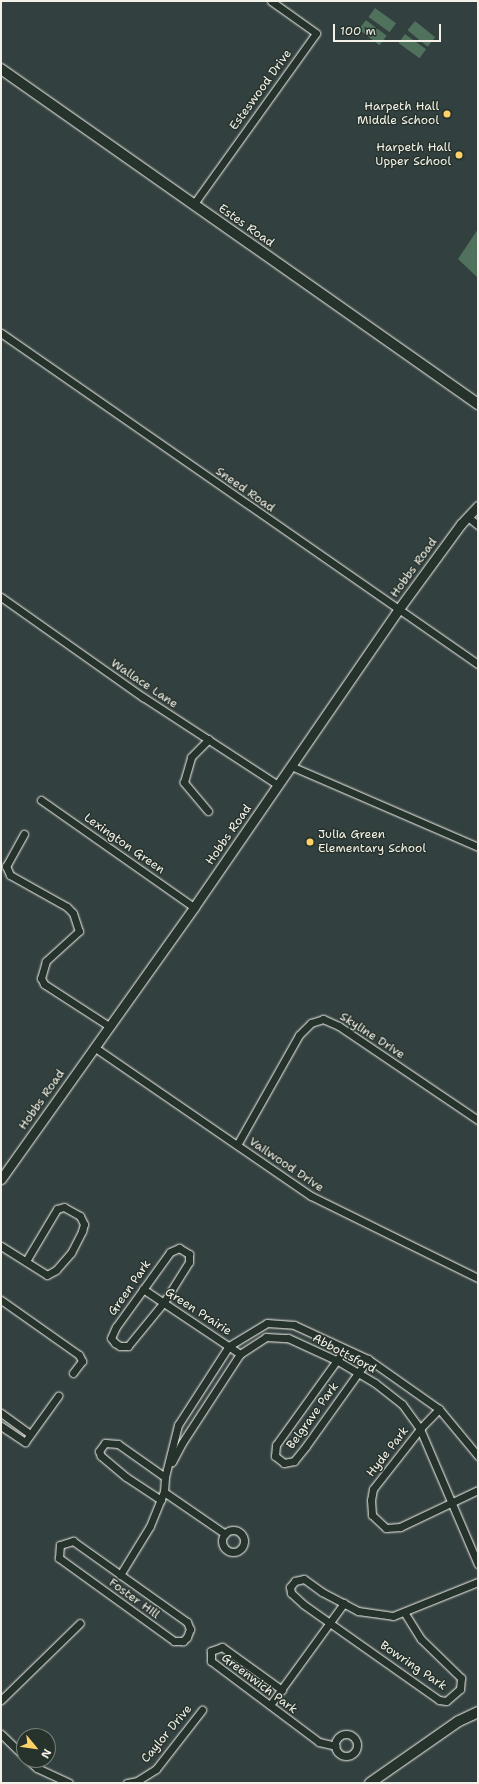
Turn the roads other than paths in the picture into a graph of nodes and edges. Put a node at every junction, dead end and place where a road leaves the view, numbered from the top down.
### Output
1 (271, 1) edge
2 (1, 69) edge
3 (193, 205) junction
4 (1, 333) edge
5 (478, 404) edge
6 (478, 506) edge
7 (468, 517) junction
8 (478, 525) edge
9 (1, 597) edge
10 (398, 610) junction
11 (478, 664) edge
12 (209, 739) junction
13 (291, 766) junction
14 (278, 785) junction
15 (41, 800) dead end
16 (208, 811) dead end
17 (24, 834) dead end
18 (478, 847) edge
19 (194, 907) junction
20 (109, 1026) junction
21 (94, 1047) junction
22 (478, 1120) edge
23 (237, 1146) junction
24 (1, 1179) edge
25 (1, 1246) edge
26 (26, 1261) junction
27 (478, 1278) edge
28 (143, 1288) junction
29 (1, 1300) edge
30 (164, 1302) junction
31 (229, 1346) junction
32 (345, 1349) junction
33 (240, 1354) junction
34 (368, 1359) junction
35 (338, 1361) junction
36 (73, 1373) dead end
37 (357, 1373) junction
38 (58, 1396) dead end
39 (439, 1409) junction
40 (1, 1413) edge
41 (1, 1426) edge
42 (420, 1429) junction
43 (30, 1434) junction
44 (478, 1456) edge
45 (165, 1477) junction
46 (478, 1490) edge
47 (164, 1492) junction
48 (161, 1500) junction
49 (451, 1503) junction
50 (225, 1534) dead end
51 (478, 1564) edge
52 (120, 1575) junction
53 (478, 1582) edge
54 (344, 1603) junction
55 (404, 1612) junction
56 (330, 1622) junction
57 (80, 1623) dead end
58 (282, 1690) junction
59 (1, 1700) edge
60 (270, 1705) junction
61 (202, 1710) dead end
62 (478, 1712) edge
63 (1, 1734) edge
64 (336, 1746) dead end
65 (16, 1748) edge
66 (37, 1768) edge
67 (69, 1783) edge
68 (127, 1783) edge
69 (370, 1783) edge

1 - 3 street, Esteswood Drive
2 - 3 main road, Estes Road
3 - 5 main road, Estes Road
4 - 10 street, Sneed Road
6 - 7 street, Hobbs Road
7 - 8 street
7 - 10 street, Hobbs Road
9 - 12 street, Wallace Lane
10 - 11 street, Sneed Road
10 - 13 street, Hobbs Road
12 - 14 street, Wallace Lane
12 - 16 street
13 - 14 street, Hobbs Road
13 - 18 street
14 - 19 street, Hobbs Road
15 - 19 street, Lexington Green
17 - 20 street
19 - 20 street, Hobbs Road
20 - 21 street, Hobbs Road
21 - 23 street, Vailwood Drive
21 - 24 street, Hobbs Road
22 - 23 street, Skyline Drive
23 - 27 street, Vailwood Drive
25 - 26 street
26 - 26 street
28 - 30 street, Green Prairie
28 - 30 street, Green Park
28 - 30 street, Green Park
29 - 36 street
30 - 31 street, Green Prairie
31 - 32 street, Abbottsford
31 - 33 street, Green Prairie
31 - 45 street, Abbottsford
32 - 34 street, Abbottsford
32 - 35 street, Belgrave Park
33 - 35 street, Abbottsford
33 - 45 street, Abbottsford
34 - 37 street, Belgrave Park
34 - 39 street, Abbottsford
35 - 37 street, Abbottsford
35 - 37 street, Belgrave Park
37 - 42 street, Abbottsford
38 - 43 street
39 - 42 street, Hyde Park
39 - 44 street, Abbottsford
40 - 43 street
41 - 43 street
42 - 49 street, Abbottsford
42 - 49 street, Hyde Park
45 - 47 street, Abbottsford
45 - 48 street
46 - 49 street, Hyde Park
47 - 48 street, Abbottsford
47 - 50 street
48 - 52 street, Abbottsford
49 - 51 street, Abbottsford
52 - 52 street, Foster Hill
53 - 55 street, Bowring Park
54 - 55 street, Bowring Park
54 - 56 street
54 - 56 street, Bowring Park
55 - 56 street, Bowring Park
56 - 58 street
57 - 59 street
58 - 60 street
58 - 60 street, Greenwich Park
60 - 64 street, Greenwich Park
61 - 68 street, Caylor Drive
62 - 69 main road
63 - 65 street
66 - 67 street

